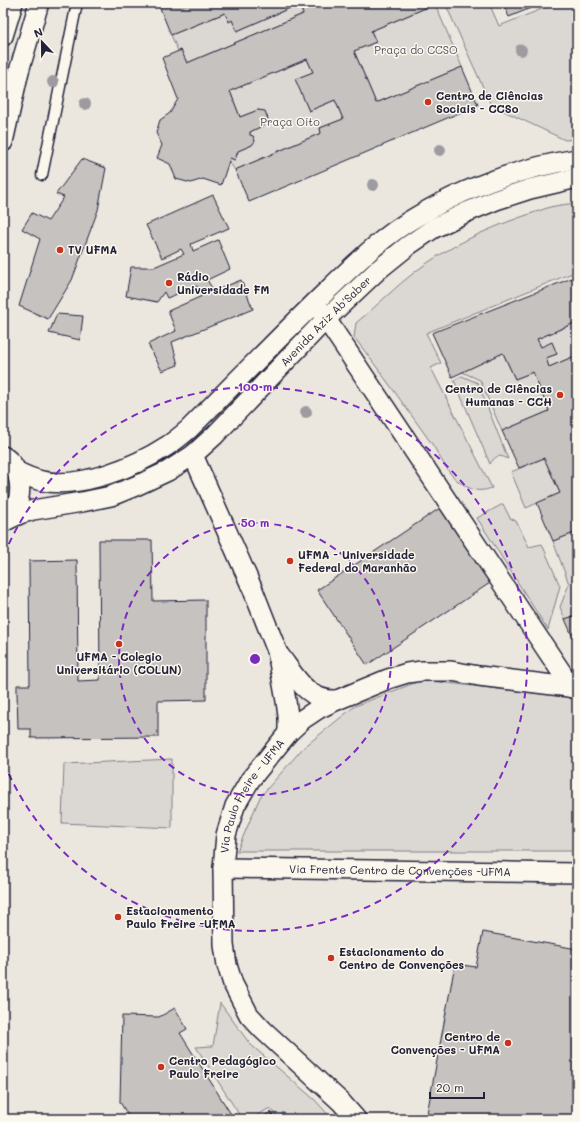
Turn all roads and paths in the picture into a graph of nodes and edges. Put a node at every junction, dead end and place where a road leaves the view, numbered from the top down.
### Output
1 (13, 3) edge
2 (38, 3) edge
3 (77, 3) edge
4 (3, 36) edge
5 (3, 142) edge
6 (577, 159) edge
7 (42, 175) dead end
8 (577, 178) edge
9 (315, 302) junction
10 (326, 319) junction
11 (193, 456) junction
12 (7, 460) edge
13 (4, 522) edge
14 (277, 651) junction
15 (574, 688) edge
16 (337, 700) junction
17 (288, 733) junction
18 (223, 868) junction
19 (577, 872) edge
20 (356, 1119) edge

1 - 4 street
2 - 5 street
3 - 7 lane
6 - 9 street, Avenida Aziz Ab'Saber
8 - 10 street, Avenida Aziz Ab'Saber
9 - 10 street
9 - 12 street, Avenida Aziz Ab'Saber
10 - 11 street, Avenida Aziz Ab'Saber
10 - 15 street
11 - 13 street, Avenida Aziz Ab'Saber
11 - 14 street
12 - 13 street
14 - 16 street
14 - 17 street
15 - 16 street, Via Paulo Freire - UFMA
16 - 17 street, Via Paulo Freire - UFMA
17 - 18 street, Via Paulo Freire - UFMA
18 - 19 street, Via Frente Centro de Convenções -UFMA
18 - 20 street, Via Paulo Freire - UFMA

